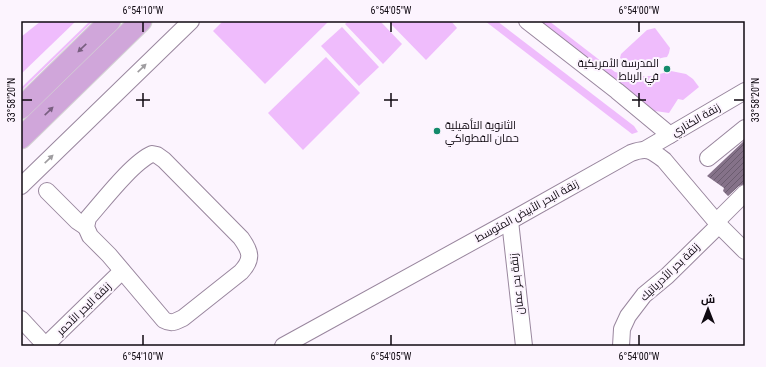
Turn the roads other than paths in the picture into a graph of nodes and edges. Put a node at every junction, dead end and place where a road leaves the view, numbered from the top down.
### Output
1 (110, 21) edge
2 (141, 21) edge
3 (190, 21) edge
4 (527, 21) edge
5 (745, 91) edge
6 (21, 108) edge
7 (745, 128) edge
8 (670, 135) junction
9 (21, 138) edge
10 (646, 149) junction
11 (708, 158) dead end
12 (21, 186) edge
13 (47, 191) dead end
14 (745, 193) edge
15 (510, 221) junction
16 (718, 223) junction
17 (86, 226) junction
18 (745, 251) edge
19 (122, 272) junction
20 (21, 318) edge
21 (46, 346) edge
22 (283, 346) edge
23 (524, 346) edge
24 (621, 346) edge

1 -> 6 main road
9 -> 2 main road
12 -> 3 street
4 - 8 street
5 - 8 street, زنقة الكناري
7 - 11 street
8 - 10 street, زنقة الكناري
10 - 15 street, زنقة البحر الأبيض المتوسط
10 - 16 street
13 - 17 street
14 - 16 street, زنقة بحر الأدرياتيك
15 - 22 street, زنقة البحر الأبيض المتوسط
15 - 23 street, زنقة بحر عمان
16 - 18 street
16 - 24 street, زنقة بحر الأدرياتيك
17 - 19 street
17 - 19 street
19 - 21 street, زنقة البحر الأحمر
20 - 21 street

